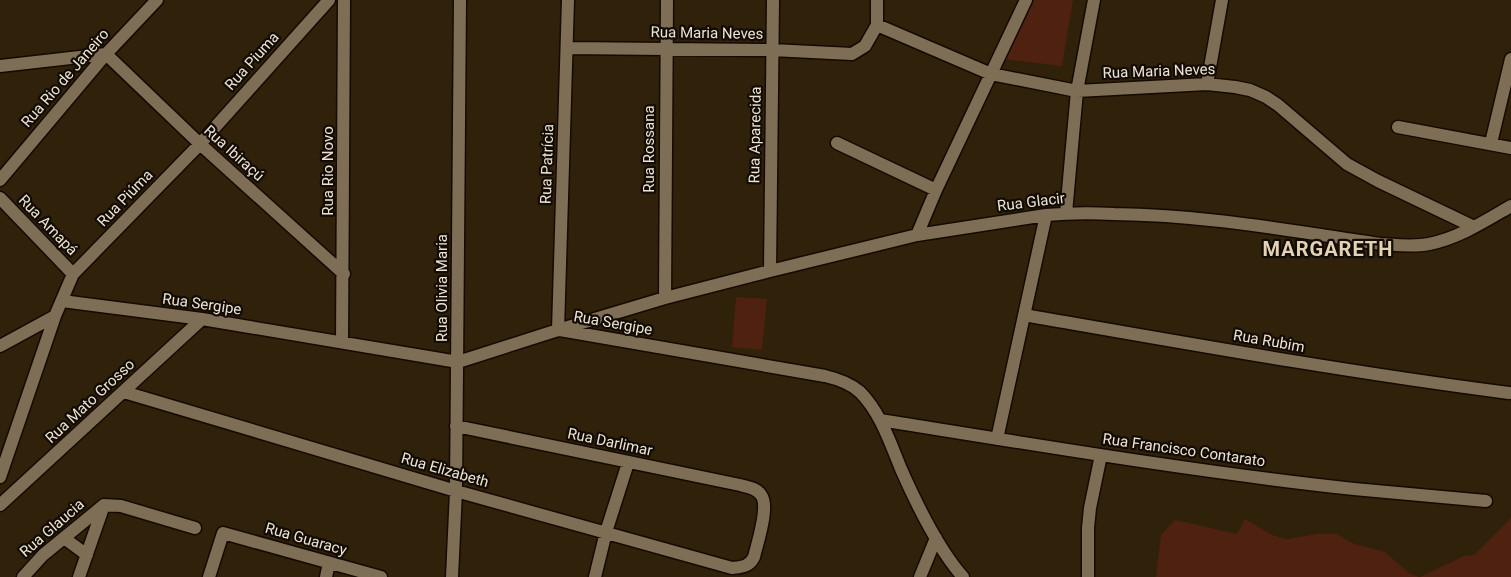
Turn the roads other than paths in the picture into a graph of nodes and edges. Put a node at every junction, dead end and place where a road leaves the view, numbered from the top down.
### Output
1 (156, 0) edge
2 (329, 0) edge
3 (344, 0) edge
4 (460, 0) edge
5 (568, 0) edge
6 (667, 0) edge
7 (774, 0) edge
8 (877, 0) edge
9 (1026, 0) edge
10 (1094, 0) edge
11 (1222, 0) edge
12 (877, 25) junction
13 (568, 48) junction
14 (666, 48) junction
15 (772, 50) junction
16 (106, 54) junction
17 (1511, 59) edge
18 (0, 66) edge
19 (990, 74) junction
20 (1207, 84) junction
21 (1077, 91) junction
22 (1398, 127) dead end
23 (836, 143) dead end
24 (1491, 143) junction
25 (200, 144) junction
26 (1511, 148) edge
27 (0, 180) edge
28 (936, 190) junction
29 (0, 198) edge
30 (1511, 206) edge
31 (1066, 213) junction
32 (1046, 216) junction
33 (1474, 227) junction
34 (917, 235) junction
35 (770, 270) junction
36 (73, 274) junction
37 (344, 274) junction
38 (665, 298) junction
39 (62, 301) junction
40 (1024, 315) junction
41 (55, 316) junction
42 (202, 319) junction
43 (558, 330) junction
44 (342, 342) junction
45 (0, 346) edge
46 (458, 362) junction
47 (124, 392) junction
48 (1509, 393) dead end
49 (880, 420) junction
50 (456, 426) junction
51 (997, 439) junction
52 (1102, 455) junction
53 (628, 463) junction
54 (0, 478) edge
55 (456, 491) junction
56 (1486, 501) dead end
57 (0, 505) edge
58 (104, 505) junction
59 (195, 528) dead end
60 (606, 532) junction
61 (64, 538) junction
62 (936, 538) junction
63 (87, 555) junction
64 (754, 557) joint
65 (329, 563) junction
66 (359, 574) edge
67 (23, 577) edge
68 (79, 577) edge
69 (209, 577) edge
70 (326, 577) edge
71 (381, 577) edge
72 (452, 577) edge
73 (595, 577) edge
74 (920, 577) edge
75 (964, 577) edge
76 (1088, 577) edge

1 - 16 street, Rua Rio de Janeiro
2 - 25 street, Rua Piuma
3 - 37 street, Rua Rio Novo
4 - 46 street, Rua Olivia Maria
5 - 13 street, Rua Patrícia
6 - 14 street, Rua Rossana
7 - 15 street, Rua Aparecida
8 - 12 street
9 - 19 street
10 - 21 street
11 - 20 street
12 - 15 street, Rua Maria Neves
12 - 19 street, Rua Maria Neves
13 - 14 street, Rua Maria Neves
13 - 43 street, Rua Patrícia
14 - 15 street, Rua Maria Neves
14 - 38 street, Rua Rossana
15 - 35 street, Rua Aparecida
16 - 18 street
16 - 25 street, Rua Ibiraçú
16 - 27 street, Rua Rio de Janeiro
17 - 24 street
19 - 21 street, Rua Maria Neves
19 - 28 street
20 - 21 street, Rua Maria Neves
20 - 33 street, Rua Maria Neves
21 - 31 street
22 - 24 street
23 - 28 street
24 - 26 street
25 - 36 street, Rua Piúma
25 - 37 street, Rua Ibiraçú
28 - 34 street
29 - 36 street, Rua Amapá
30 - 33 street, Rua Glacir
31 - 32 street, Rua Glacir
31 - 33 street, Rua Glacir
32 - 34 street, Rua Glacir
32 - 40 street
34 - 35 street, Rua Glacir
35 - 38 street, Rua Glacir
36 - 39 street
37 - 44 street, Rua Rio Novo
38 - 43 street, Rua Glacir
39 - 41 street
39 - 42 street, Rua Sergipe
40 - 48 street, Rua Rubim
40 - 51 street
41 - 45 street
41 - 54 street
42 - 44 street, Rua Sergipe
42 - 47 street, Rua Mato Grosso
43 - 46 street, Rua Sergipe
43 - 49 street, Rua Sergipe
44 - 46 street, Rua Sergipe
46 - 50 street, Rua Olivia Maria
47 - 55 street, Rua Elizabeth
47 - 57 street, Rua Mato Grosso
49 - 51 street, Rua Francisco Contarato
49 - 62 street, Rua Sergipe
50 - 53 street, Rua Darlimar
50 - 55 street, Rua Olivia Maria
51 - 52 street, Rua Francisco Contarato
52 - 56 street, Rua Francisco Contarato
52 - 76 street
53 - 60 street
53 - 64 street, Rua Darlimar
55 - 60 street, Rua Elizabeth
55 - 72 street, Rua Olivia Maria
58 - 59 street
58 - 61 street, Rua Glaucia
58 - 63 street
60 - 64 street, Rua Elizabeth
60 - 73 street
61 - 63 street
61 - 67 street, Rua Glaucia
62 - 74 street
62 - 75 street, Rua Sergipe
63 - 68 street
65 - 66 street, Rua Guaracy
65 - 69 street, Rua Guaracy
65 - 70 street
66 - 71 street, Rua Guaracy

